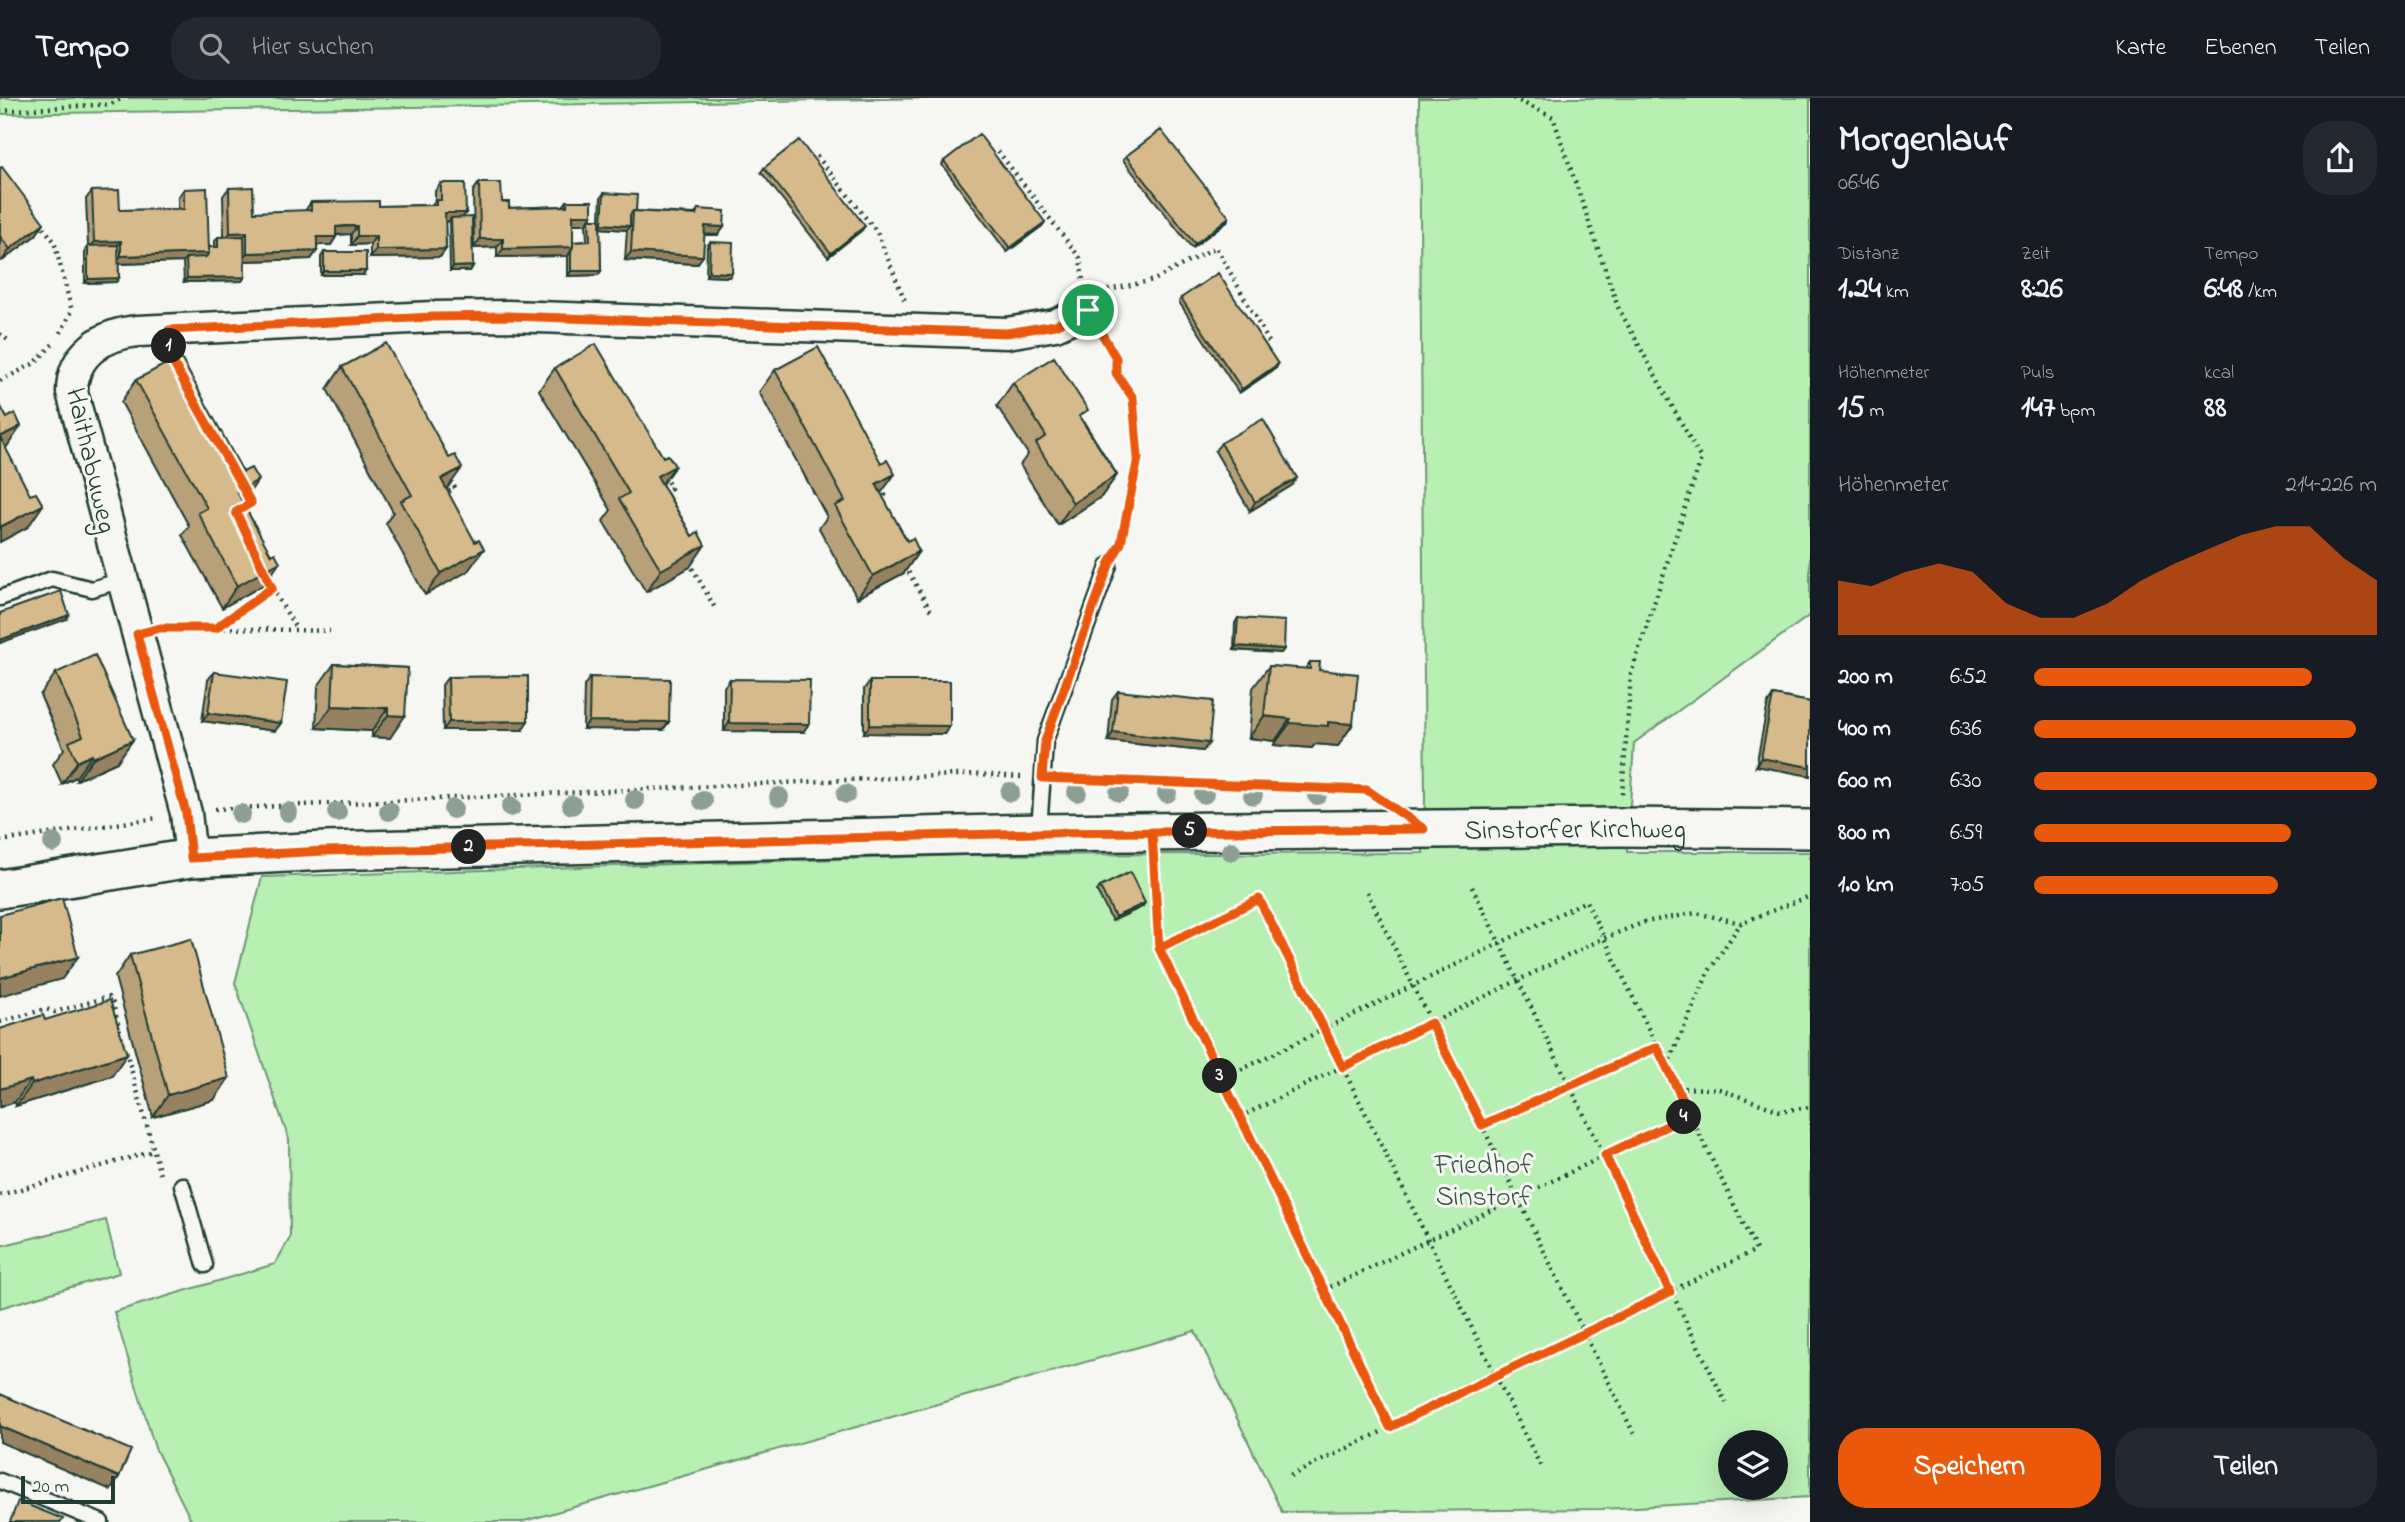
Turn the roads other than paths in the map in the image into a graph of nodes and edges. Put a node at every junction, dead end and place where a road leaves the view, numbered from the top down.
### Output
1 (1087, 303) road end
2 (1109, 565) road end
3 (122, 580) junction
4 (0, 598) edge
5 (1810, 829) edge
6 (1039, 833) junction
7 (191, 858) junction
8 (0, 888) edge
9 (182, 1185) dead end
10 (205, 1265) dead end
11 (0, 1481) edge
12 (101, 1522) edge

1 - 3 street, Haithabuweg
2 - 6 lane
3 - 4 lane
3 - 7 street, Haithabuweg
5 - 6 street, Sinstorfer Kirchweg
6 - 7 street, Sinstorfer Kirchweg
7 - 8 street, Sinstorfer Kirchweg
9 - 10 lane
11 - 12 lane

